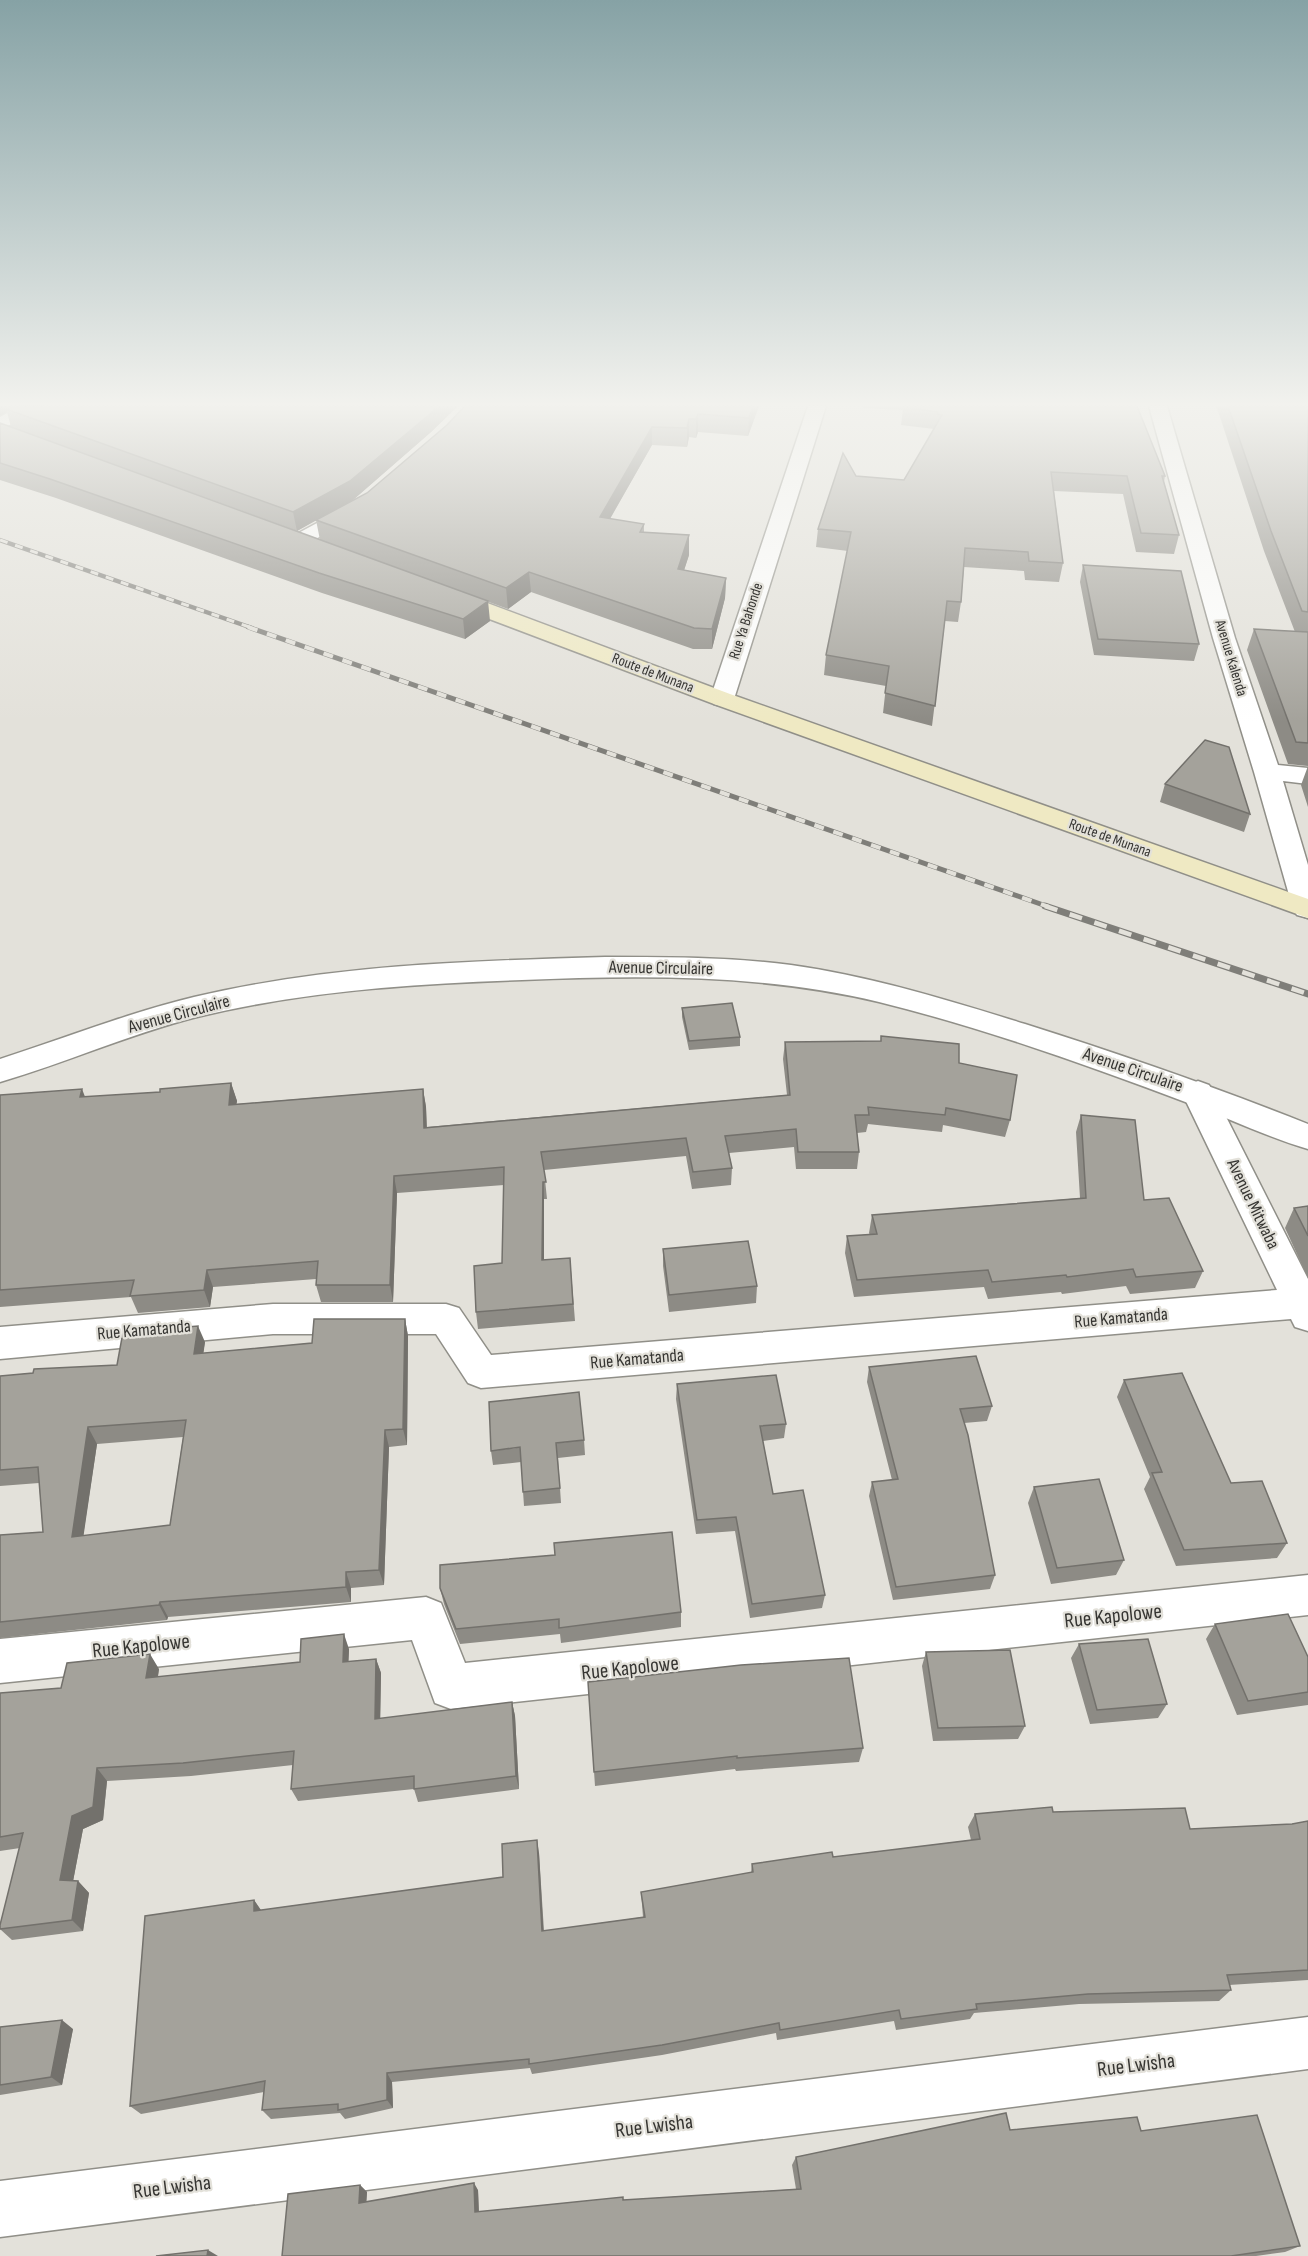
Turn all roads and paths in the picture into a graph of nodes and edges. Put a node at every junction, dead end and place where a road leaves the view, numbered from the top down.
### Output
1 (352, 511) edge
2 (783, 511) edge
3 (1192, 511) edge
4 (277, 532) edge
5 (300, 540) junction
6 (322, 548) edge
7 (433, 590) edge
8 (722, 699) junction
9 (1267, 772) junction
10 (1308, 776) edge
11 (1308, 909) edge
12 (0, 1071) edge
13 (1198, 1093) junction
14 (1308, 1137) edge
15 (1305, 1310) edge
16 (0, 1342) edge
17 (1308, 1595) edge
18 (0, 1661) edge
19 (1308, 2043) edge
20 (0, 2208) edge

1 - 5 street
2 - 8 street, Rue Ya Bahonde
3 - 9 street, Avenue Kalenda
4 - 5 main road
5 - 6 main road
7 - 8 main road, Route de Munana
8 - 11 main road, Route de Munana
9 - 10 street
9 - 11 street, Avenue Kalenda
12 - 13 street, Avenue Circulaire
13 - 14 street, Avenue Circulaire
13 - 15 street, Avenue Mitwaba
15 - 16 street, Rue Kamatanda
17 - 18 street, Rue Kapolowe
19 - 20 street, Rue Lwisha

